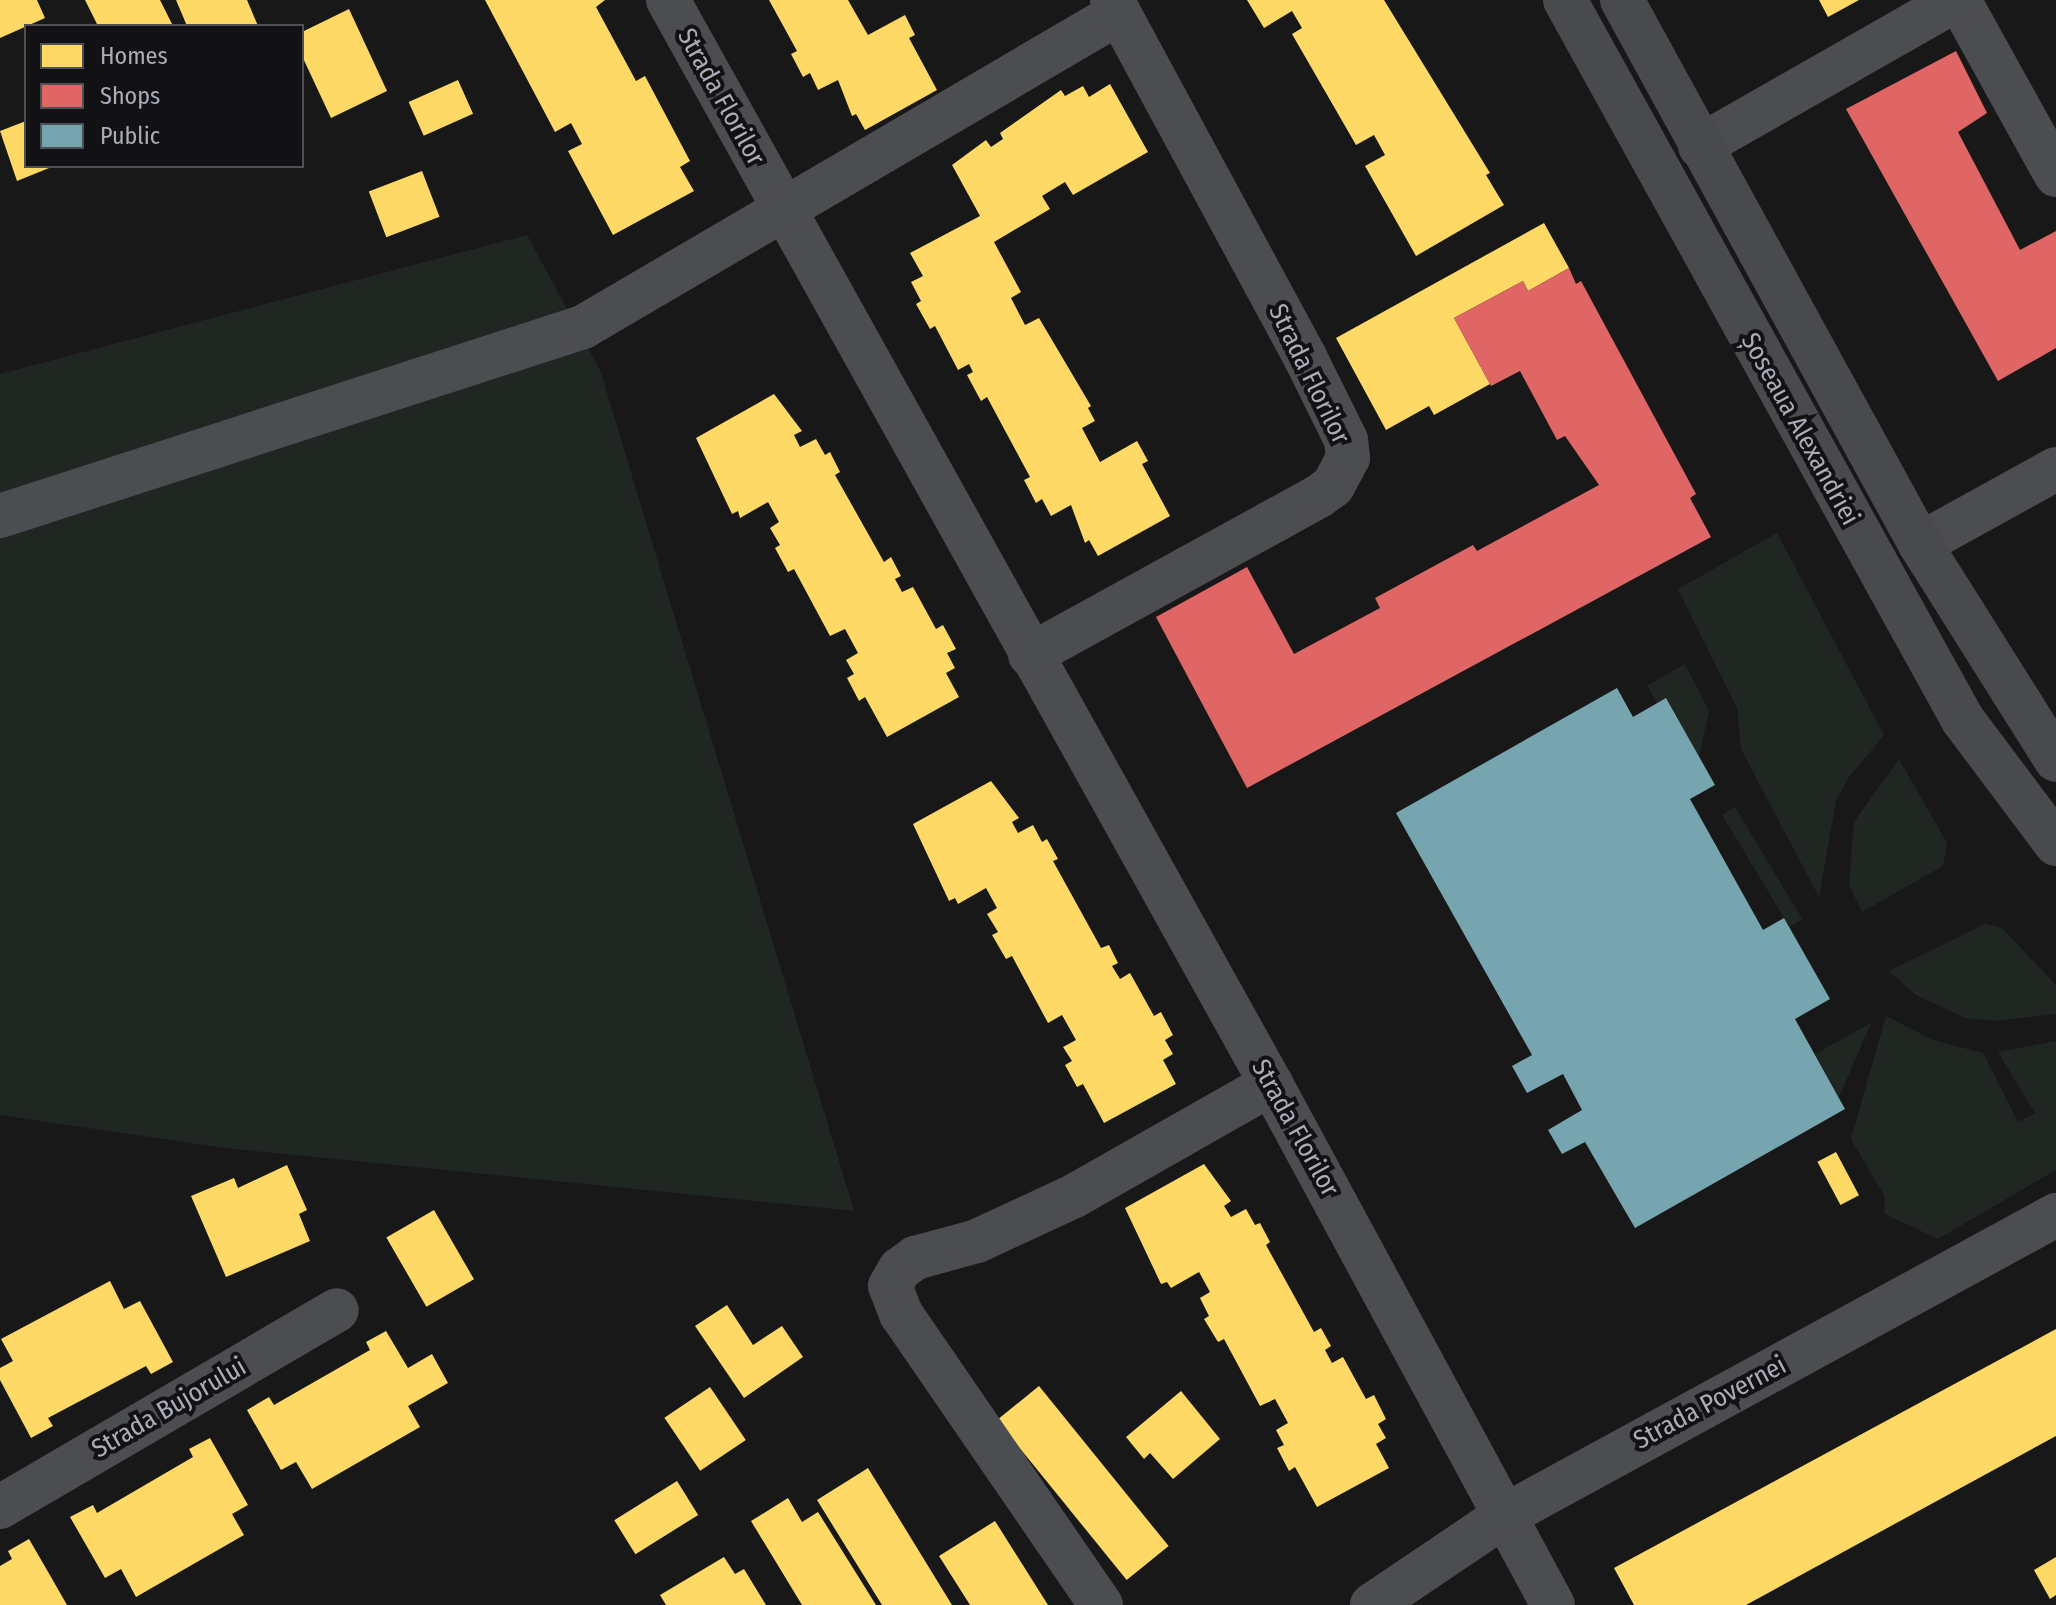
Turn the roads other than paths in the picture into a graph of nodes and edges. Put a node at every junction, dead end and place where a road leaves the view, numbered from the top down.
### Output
1 (668, 0) edge
2 (1565, 0) edge
3 (1622, 0) edge
4 (1957, 0) edge
5 (1115, 7) edge
6 (1700, 146) junction
7 (2056, 175) edge
8 (784, 213) junction
9 (2056, 469) edge
10 (0, 516) edge
11 (1920, 544) junction
12 (1030, 655) junction
13 (2056, 760) edge
14 (2056, 844) edge
15 (1271, 1084) junction
16 (2056, 1215) edge
17 (337, 1310) dead end
18 (0, 1507) edge
19 (1504, 1516) junction
20 (1101, 1605) edge
21 (1372, 1605) edge
22 (1553, 1605) edge

1 - 8 street, Strada Florilor
2 - 14 highway, Șoseaua Alexandriei
3 - 6 highway, Șoseaua Alexandriei
4 - 6 street
4 - 7 street
5 - 8 street
5 - 12 street, Strada Florilor
6 - 11 highway, Șoseaua Alexandriei
8 - 10 street
8 - 12 street, Strada Florilor
9 - 11 street
11 - 13 highway, Șoseaua Alexandriei
12 - 15 street, Strada Florilor
15 - 19 street, Strada Florilor
15 - 20 street
16 - 19 street, Strada Povernei
17 - 18 street, Strada Bujorului
19 - 21 street, Strada Povernei
19 - 22 street, Strada Florilor

